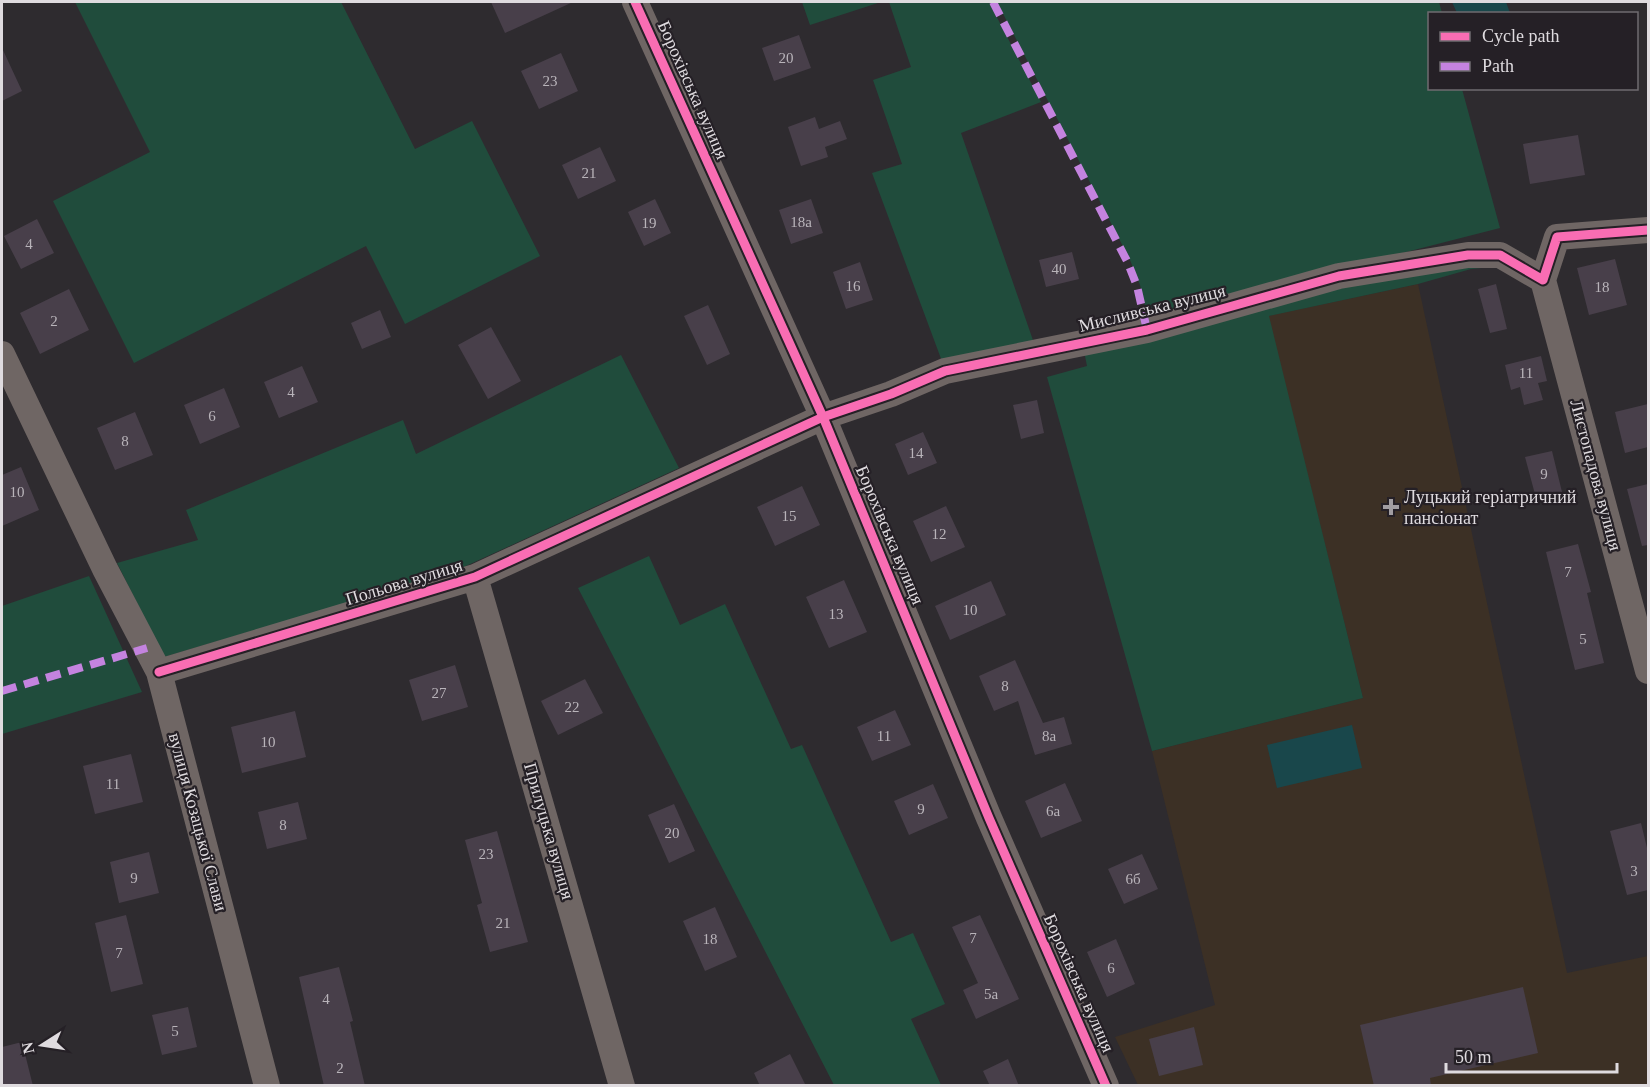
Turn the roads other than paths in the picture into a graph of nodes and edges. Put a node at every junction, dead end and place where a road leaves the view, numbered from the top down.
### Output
1 (635, 2) edge
2 (1648, 230) edge
3 (1543, 280) junction
4 (2, 354) edge
5 (823, 417) junction
6 (650, 499) joint
7 (475, 577) junction
8 (1648, 671) edge
9 (159, 672) junction
10 (267, 1086) edge
11 (622, 1086) edge
12 (1106, 1086) edge

1 - 5 street, Борохівська вулиця
2 - 3 street
3 - 5 street, Мисливська вулиця
3 - 8 street, Листопадова вулиця
4 - 9 street, вулиця Козацької Слави
5 - 6 street, Мисливська вулиця
5 - 12 street, Борохівська вулиця
6 - 7 street, Польова вулиця
7 - 9 street, Польова вулиця
7 - 11 street, Прилуцька вулиця
9 - 10 street, вулиця Козацької Слави

